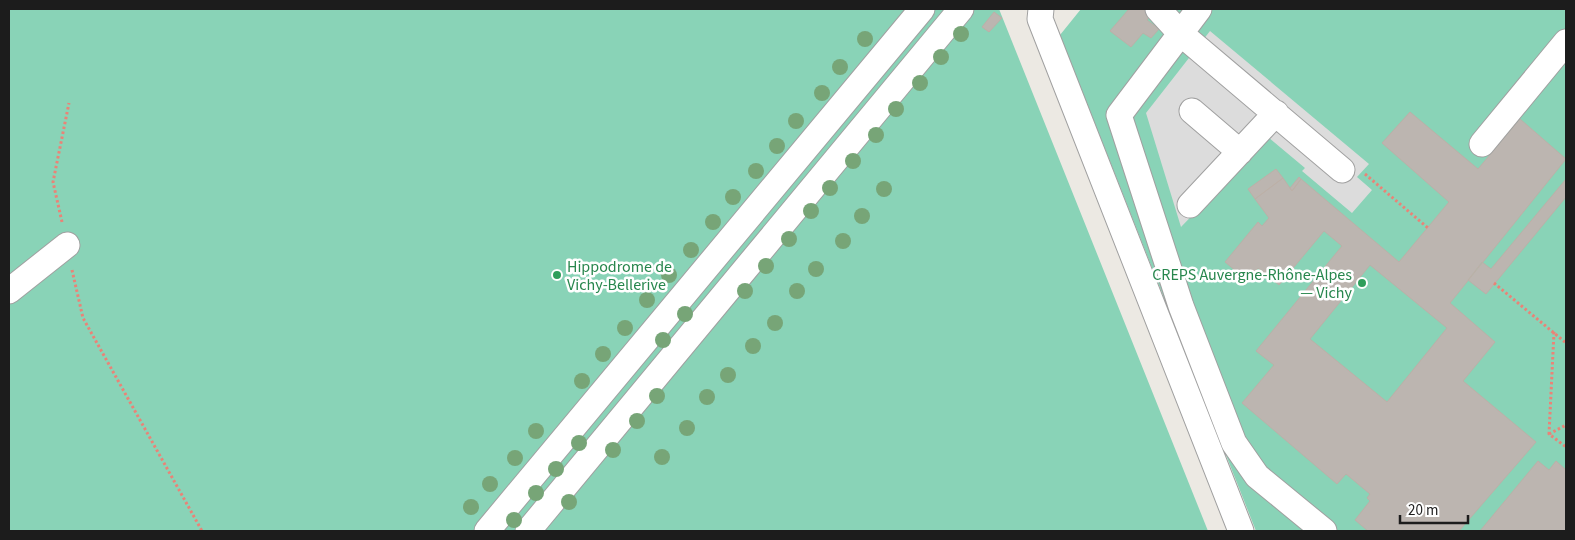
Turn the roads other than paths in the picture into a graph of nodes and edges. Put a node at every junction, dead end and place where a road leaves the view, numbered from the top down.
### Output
1 (922, 9) edge
2 (961, 9) edge
3 (1041, 9) edge
4 (1158, 9) edge
5 (1199, 9) edge
6 (1180, 33) junction
7 (1566, 42) edge
8 (1192, 111) dead end
9 (1276, 113) junction
10 (1482, 144) dead end
11 (1240, 152) junction
12 (1342, 170) road end
13 (1190, 205) dead end
14 (67, 245) road end
15 (9, 291) edge
16 (488, 531) edge
17 (528, 531) edge
18 (1240, 531) edge
19 (1324, 531) edge

1 - 16 lane
2 - 17 lane
3 - 18 lane
4 - 6 lane
5 - 6 lane
6 - 9 lane
6 - 19 lane
7 - 10 lane
8 - 11 lane
9 - 11 lane
9 - 12 lane
11 - 13 lane
14 - 15 lane

